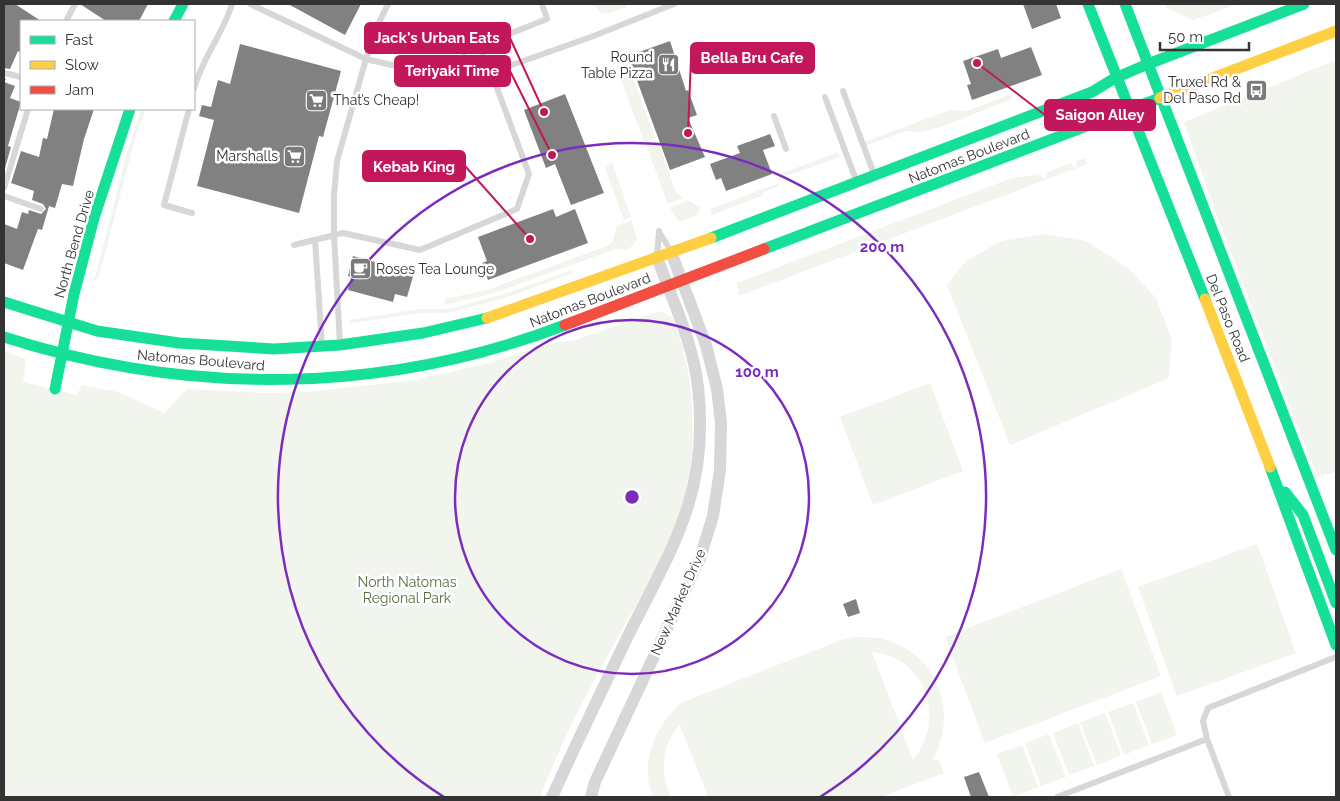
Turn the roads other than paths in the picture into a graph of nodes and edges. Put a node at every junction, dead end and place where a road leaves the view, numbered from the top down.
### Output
1 (75, 4) edge
2 (183, 4) edge
3 (232, 4) edge
4 (250, 4) edge
5 (388, 4) edge
6 (542, 4) edge
7 (674, 4) edge
8 (1088, 4) edge
9 (1126, 4) edge
10 (1304, 4) edge
11 (67, 20) edge
12 (175, 20) edge
13 (377, 27) junction
14 (1336, 31) edge
15 (479, 46) junction
16 (366, 59) junction
17 (1148, 64) junction
18 (491, 72) junction
19 (4, 73) edge
20 (20, 77) edge
21 (1116, 78) junction
22 (195, 84) edge
23 (843, 91) dead end
24 (825, 97) dead end
25 (1161, 98) junction
26 (28, 110) edge
27 (130, 110) edge
28 (189, 110) edge
29 (1128, 111) junction
30 (774, 116) dead end
31 (786, 149) dead end
32 (875, 175) junction
33 (857, 182) junction
34 (4, 188) edge
35 (4, 196) edge
36 (41, 209) dead end
37 (192, 213) dead end
38 (334, 235) junction
39 (315, 240) junction
40 (294, 245) dead end
41 (671, 252) junction
42 (657, 258) junction
43 (683, 282) junction
44 (667, 287) junction
45 (4, 302) edge
46 (69, 322) junction
47 (4, 338) edge
48 (340, 345) junction
49 (322, 346) junction
50 (63, 355) junction
51 (56, 389) dead end
52 (1274, 478) junction
53 (1336, 550) edge
54 (1336, 603) edge
55 (1336, 645) edge
56 (1336, 657) edge
57 (1207, 739) junction
58 (552, 797) edge
59 (591, 797) edge
60 (1057, 797) edge
61 (1229, 797) edge

1 - 11 lane
2 - 12 main road
3 - 22 lane
4 - 16 lane
5 - 13 lane
6 - 15 lane
7 - 18 lane
8 - 21 main road, Del Paso Road
9 - 17 main road, Del Paso Road
10 - 17 main road, Natomas Boulevard
13 - 15 lane
13 - 16 lane
14 - 25 main road, Natomas Boulevard
15 - 18 lane
16 - 18 lane
16 - 38 lane
17 - 21 main road, Natomas Boulevard
17 - 25 main road, Del Paso Road
18 - 38 lane
19 - 20 lane
21 - 29 main road, Del Paso Road
21 - 32 main road, Natomas Boulevard
23 - 32 lane
24 - 33 lane
25 - 29 main road, Natomas Boulevard
25 - 53 main road, Del Paso Road
26 - 34 lane
27 - 46 main road, North Bend Drive
28 - 37 lane
29 - 43 main road, Natomas Boulevard
29 - 52 main road, Del Paso Road
30 - 31 lane
32 - 33 main road, Natomas Boulevard
33 - 41 main road, Natomas Boulevard
35 - 36 lane
38 - 39 lane
38 - 48 lane
39 - 40 lane
39 - 49 lane
41 - 42 main road, Natomas Boulevard
41 - 42 lane
41 - 43 street, New Market Drive
42 - 44 street, New Market Drive
42 - 48 main road, Natomas Boulevard
43 - 44 main road, Natomas Boulevard
43 - 59 street, New Market Drive
44 - 50 main road, Natomas Boulevard
44 - 58 street, New Market Drive
45 - 46 main road, Natomas Boulevard
46 - 49 main road, Natomas Boulevard
46 - 50 main road, North Bend Drive
47 - 50 main road, Natomas Boulevard
48 - 49 main road, Natomas Boulevard
50 - 51 main road, North Bend Drive
52 - 54 main road
52 - 55 main road, Del Paso Road
56 - 57 lane
57 - 60 lane
57 - 61 lane

